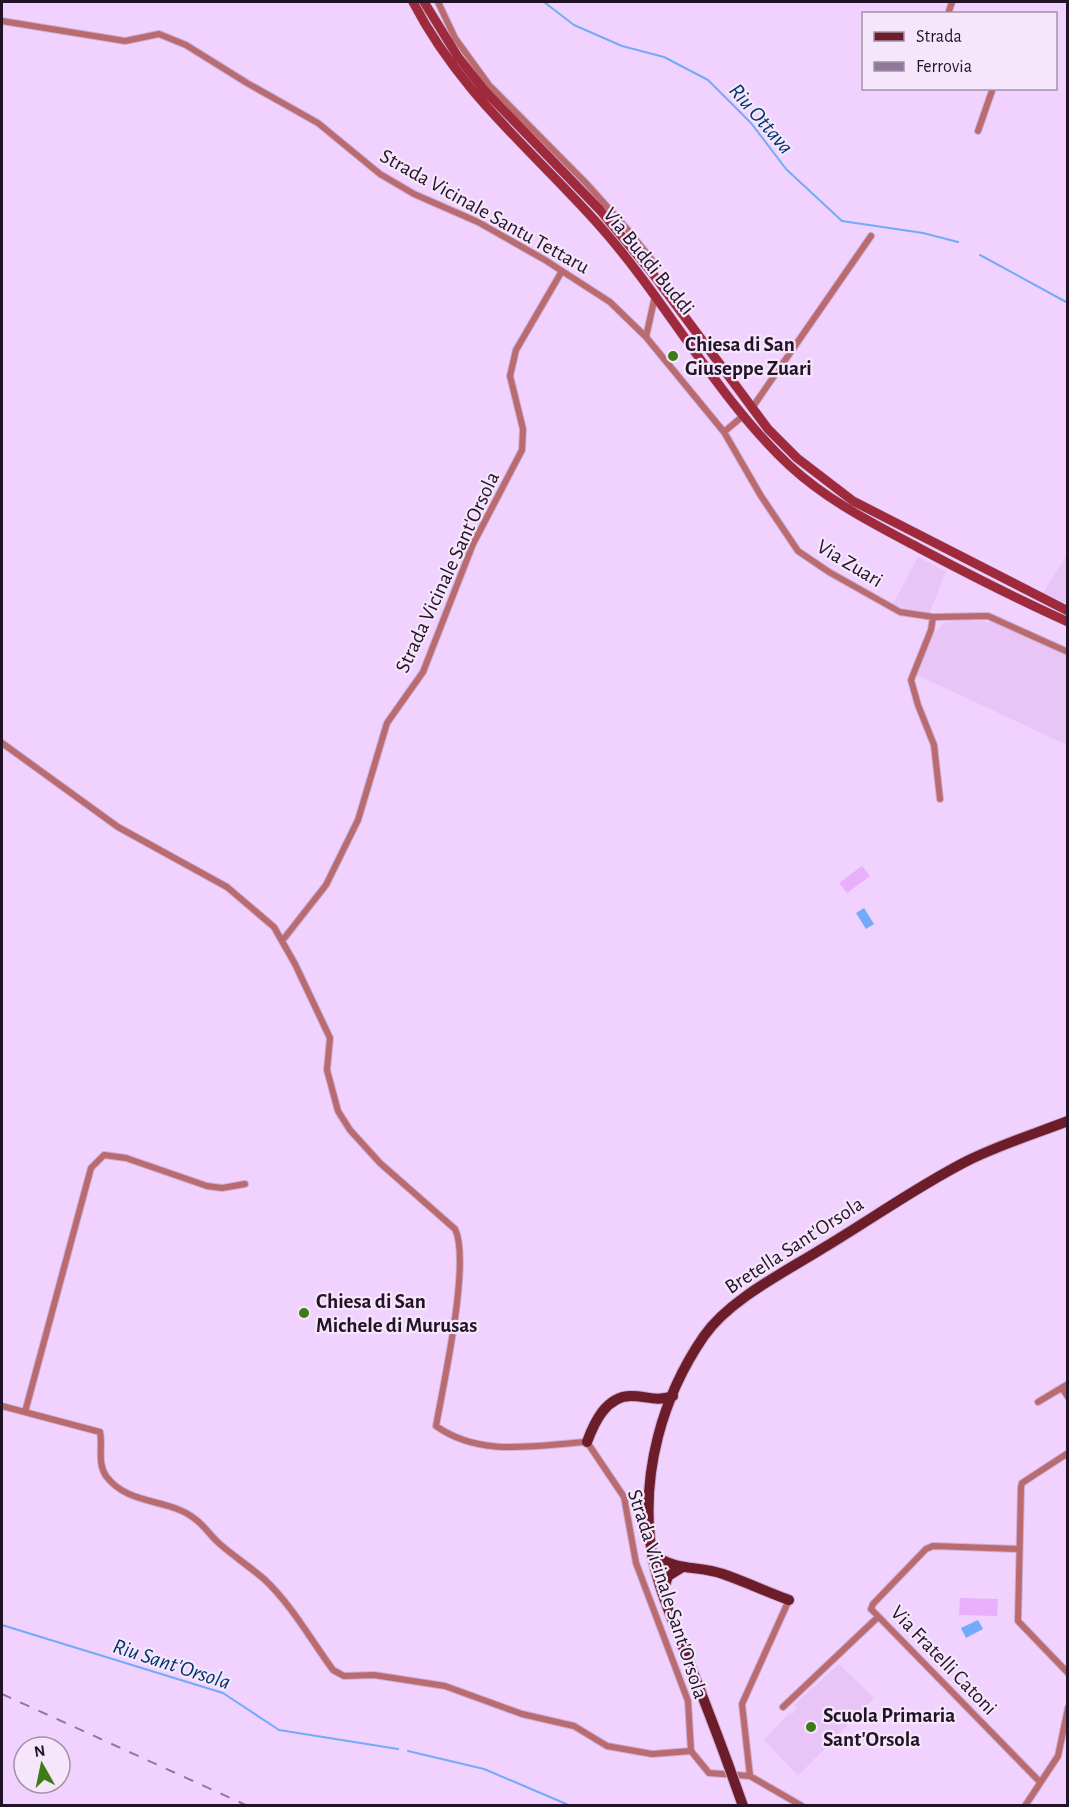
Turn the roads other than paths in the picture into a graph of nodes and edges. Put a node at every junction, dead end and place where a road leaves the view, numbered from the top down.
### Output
1 (413, 2) edge
2 (424, 2) edge
3 (438, 2) edge
4 (2, 21) edge
5 (992, 90) edge
6 (978, 131) dead end
7 (871, 236) dead end
8 (562, 271) junction
9 (653, 274) junction
10 (655, 296) junction
11 (645, 337) junction
12 (752, 408) junction
13 (744, 415) junction
14 (724, 432) junction
15 (1068, 611) edge
16 (933, 617) junction
17 (1068, 622) edge
18 (1068, 652) edge
19 (2, 743) edge
20 (940, 799) dead end
21 (282, 941) junction
22 (1068, 1121) edge
23 (245, 1184) dead end
24 (1065, 1386) edge
25 (673, 1396) junction
26 (1068, 1396) edge
27 (644, 1399) junction
28 (1038, 1402) dead end
29 (2, 1406) edge
30 (25, 1412) junction
31 (663, 1419) junction
32 (587, 1442) junction
33 (1068, 1453) edge
34 (1019, 1549) junction
35 (652, 1554) junction
36 (681, 1568) junction
37 (663, 1592) junction
38 (789, 1600) joint
39 (878, 1617) junction
40 (1068, 1673) edge
41 (783, 1707) dead end
42 (1068, 1708) edge
43 (691, 1751) junction
44 (750, 1776) junction
45 (1040, 1782) junction
46 (743, 1806) edge
47 (802, 1806) edge
48 (1025, 1806) edge

1 - 10 main road, Via Buddi Buddi
2 - 9 main road, Via Buddi Buddi
3 - 9 street
4 - 8 street, Strada Vicinale Santu Tettaru
5 - 6 street
7 - 12 street
8 - 11 street, Strada Vicinale Santu Tettaru
8 - 21 street, Strada Vicinale Sant'Orsola
9 - 12 main road, Via Buddi Buddi
10 - 11 street
10 - 13 main road, Via Buddi Buddi
11 - 14 street, Via Zuari
12 - 15 main road, Via Buddi Buddi
13 - 14 street
13 - 17 main road, Via Buddi Buddi
14 - 16 street, Via Zuari
16 - 18 street, Via Zuari
16 - 20 street
19 - 21 street
21 - 32 street
22 - 25 main road, Bretella Sant'Orsola
23 - 30 street
24 - 26 street
24 - 28 street
25 - 27 main road
25 - 31 main road, Bretella Sant'Orsola
27 - 31 main road
27 - 32 main road
29 - 30 street
30 - 43 street
31 - 35 main road, Bretella Sant'Orsola
32 - 43 street, Strada Vicinale Sant'Orsola
33 - 34 street
34 - 39 street, Via Fratelli Catoni
34 - 40 street
35 - 36 main road
35 - 37 main road, Bretella Sant'Orsola
36 - 37 main road
36 - 38 main road
37 - 46 main road, Bretella Sant'Orsola, bridge
38 - 44 street, Strada Vicinale Sant'Orsola
39 - 41 street
39 - 45 street, Via Fratelli Catoni
42 - 45 street
43 - 44 street
44 - 47 street
45 - 48 street

